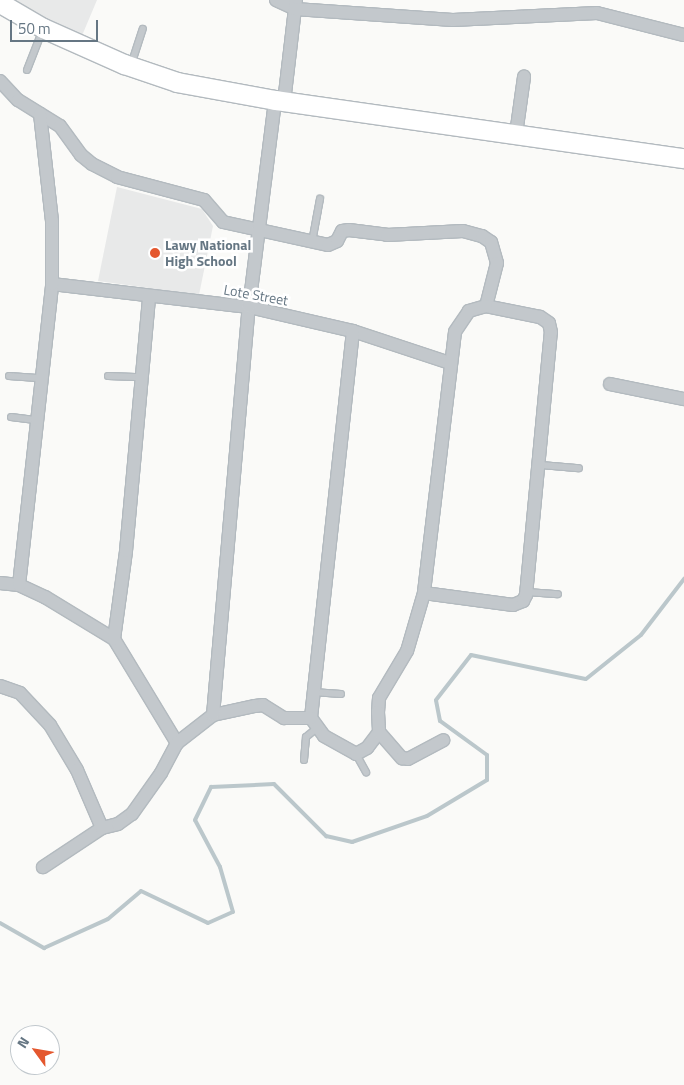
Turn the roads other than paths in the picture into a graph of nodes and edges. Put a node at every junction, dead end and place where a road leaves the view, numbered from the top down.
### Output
1 (276, 0) edge
2 (0, 3) edge
3 (296, 5) edge
4 (43, 28) junction
5 (143, 29) dead end
6 (684, 35) edge
7 (130, 66) junction
8 (27, 70) dead end
9 (524, 77) dead end
10 (1, 86) edge
11 (280, 101) junction
12 (40, 114) junction
13 (516, 134) junction
14 (684, 158) edge
15 (320, 199) dead end
16 (257, 229) junction
17 (312, 243) junction
18 (52, 284) junction
19 (149, 296) junction
20 (486, 306) junction
21 (248, 307) junction
22 (353, 330) junction
23 (450, 363) junction
24 (9, 376) dead end
25 (108, 376) dead end
26 (142, 377) junction
27 (41, 378) junction
28 (610, 384) dead end
29 (684, 399) edge
30 (11, 417) dead end
31 (37, 420) junction
32 (541, 464) junction
33 (579, 468) dead end
34 (0, 583) edge
35 (19, 585) junction
36 (527, 592) junction
37 (424, 593) junction
38 (558, 594) dead end
39 (114, 639) junction
40 (0, 686) edge
41 (313, 692) junction
42 (341, 694) dead end
43 (213, 715) junction
44 (314, 723) junction
45 (379, 732) junction
46 (443, 740) dead end
47 (177, 743) junction
48 (356, 754) junction
49 (304, 760) dead end
50 (366, 772) dead end
51 (102, 828) junction
52 (43, 868) dead end

1 - 3 street
2 - 4 main road
3 - 6 street
3 - 11 street
4 - 7 main road
4 - 8 lane
5 - 7 lane
7 - 11 main road
9 - 13 street
10 - 12 street
11 - 13 main road
11 - 16 street
12 - 16 street
12 - 18 street
13 - 14 main road
15 - 17 lane
16 - 17 street
16 - 21 street
17 - 20 street
18 - 19 street, Lote Street
18 - 27 street
19 - 21 street, Lote Street
19 - 26 street
20 - 23 street
20 - 32 street
21 - 22 street, Lote Street
21 - 43 street
22 - 23 street, Lote Street
22 - 41 street
23 - 37 street
24 - 27 lane
25 - 26 lane
26 - 39 street
27 - 31 street
28 - 29 street
30 - 31 lane
31 - 35 street
32 - 33 lane
32 - 36 street
34 - 35 street
35 - 39 street
36 - 37 street
36 - 38 lane
37 - 45 street
39 - 47 street
40 - 51 street
41 - 42 lane
41 - 44 street
43 - 44 street
43 - 47 street
44 - 48 street
44 - 49 lane
45 - 46 street
45 - 48 street
47 - 51 street
48 - 50 lane
51 - 52 street

